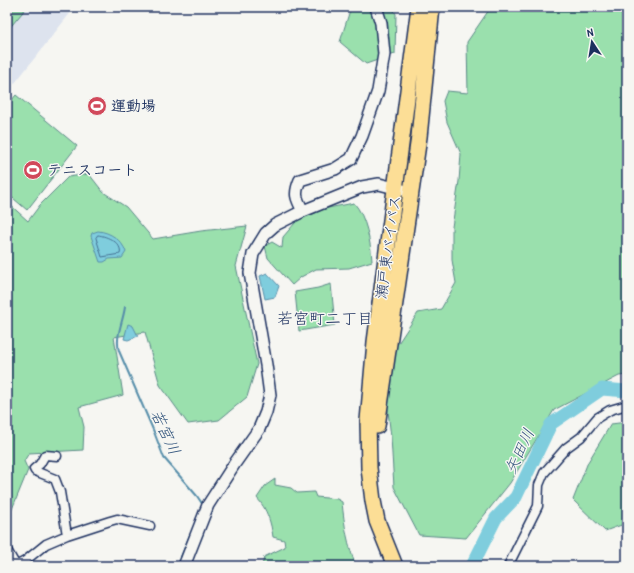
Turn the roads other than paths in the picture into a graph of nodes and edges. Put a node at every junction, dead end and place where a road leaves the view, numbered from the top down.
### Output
1 (376, 7) edge
2 (419, 7) edge
3 (432, 7) edge
4 (403, 191) junction
5 (303, 211) junction
6 (627, 405) edge
7 (57, 456) dead end
8 (150, 526) dead end
9 (67, 535) junction
10 (7, 550) edge
11 (16, 566) edge
12 (184, 566) edge
13 (395, 566) edge
14 (508, 566) edge

1 - 5 street
2 - 4 highway, 瀬戸東バイパス
3 - 4 highway, 瀬戸東バイパス
4 - 5 street
4 - 13 highway, 瀬戸東バイパス
5 - 12 street
6 - 14 street
7 - 9 street
8 - 9 street
9 - 11 street
10 - 11 street

